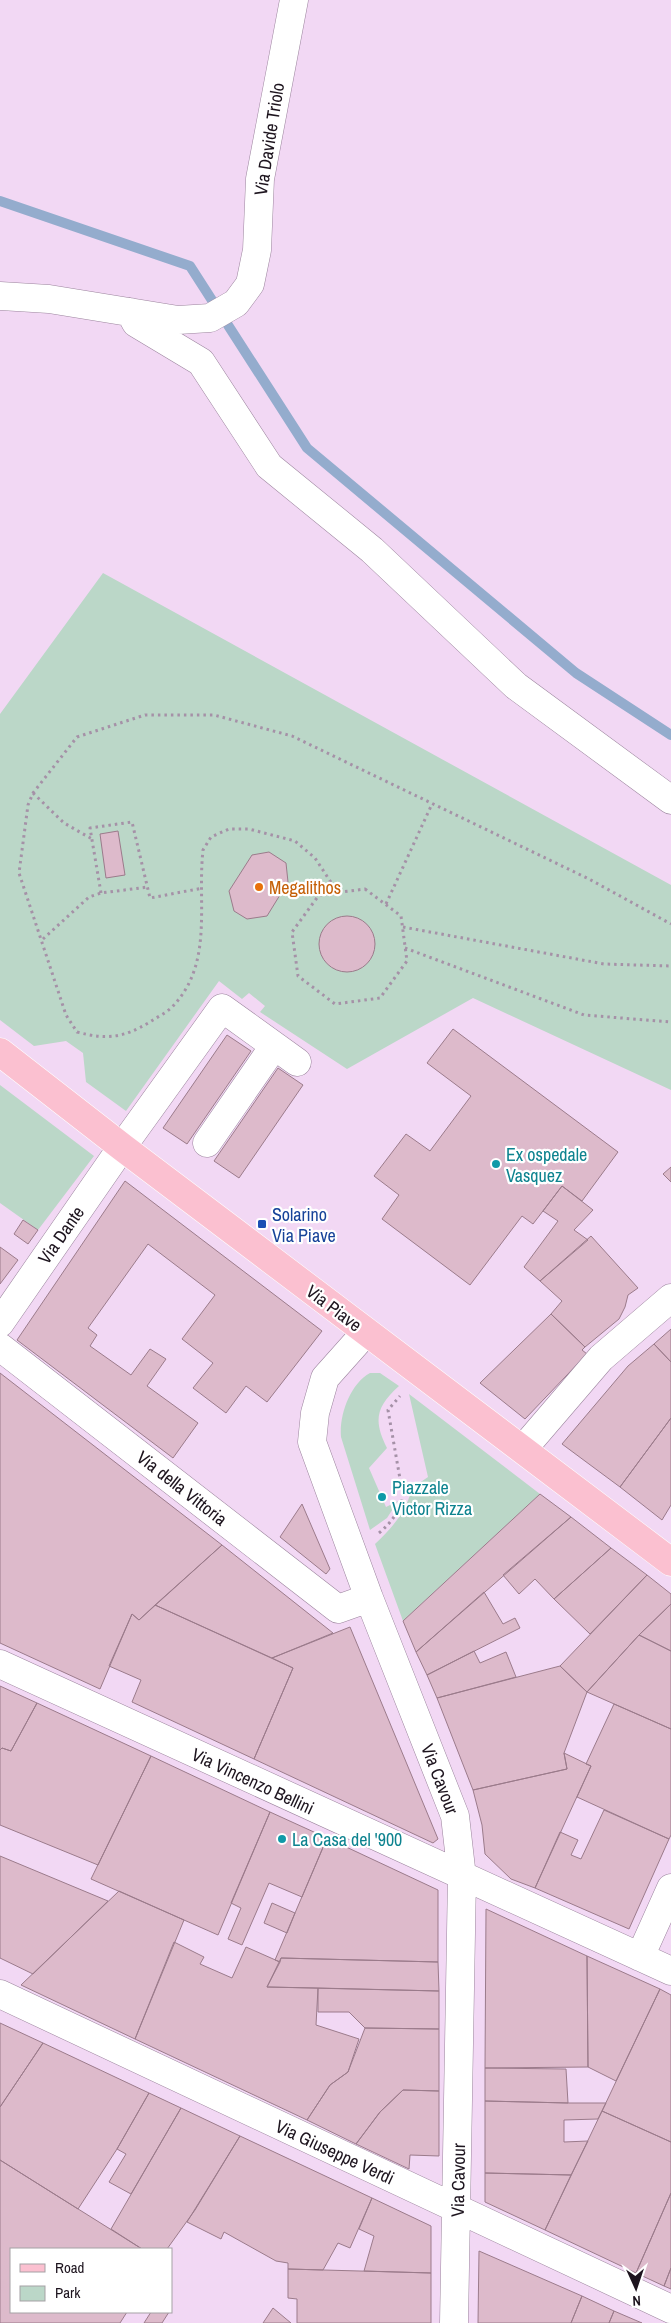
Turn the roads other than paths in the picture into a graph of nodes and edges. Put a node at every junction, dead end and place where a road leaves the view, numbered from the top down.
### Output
1 (294, 0) edge
2 (0, 296) edge
3 (130, 312) junction
4 (671, 800) edge
5 (274, 1046) junction
6 (0, 1052) edge
7 (297, 1062) dead end
8 (207, 1143) dead end
9 (122, 1147) junction
10 (671, 1298) edge
11 (0, 1323) edge
12 (366, 1332) junction
13 (0, 1348) edge
14 (523, 1449) junction
15 (671, 1562) edge
16 (368, 1598) junction
17 (0, 1664) edge
18 (462, 1877) junction
19 (671, 1888) edge
20 (640, 1957) junction
21 (671, 1971) edge
22 (0, 1994) edge
23 (457, 2210) junction
24 (671, 2309) edge
25 (454, 2323) edge

1 - 3 street, Via Davide Triolo
2 - 3 street
3 - 4 street
5 - 7 street
5 - 8 street
5 - 9 street, Via Dante
6 - 9 main road, Via Piave
9 - 11 street, Via Dante
9 - 12 main road, Via Piave
10 - 14 street
12 - 14 main road, Via Piave
12 - 16 street, Via Cavour
13 - 16 street, Via della Vittoria
14 - 15 main road, Via Piave
16 - 18 street, Via Cavour
17 - 18 street, Via Vincenzo Bellini
18 - 20 street, Via Vincenzo Bellini
18 - 23 street, Via Cavour
19 - 20 street
20 - 21 street, Via Vincenzo Bellini
22 - 23 street, Via Giuseppe Verdi
23 - 24 street, Via Giuseppe Verdi
23 - 25 street, Via Cavour

